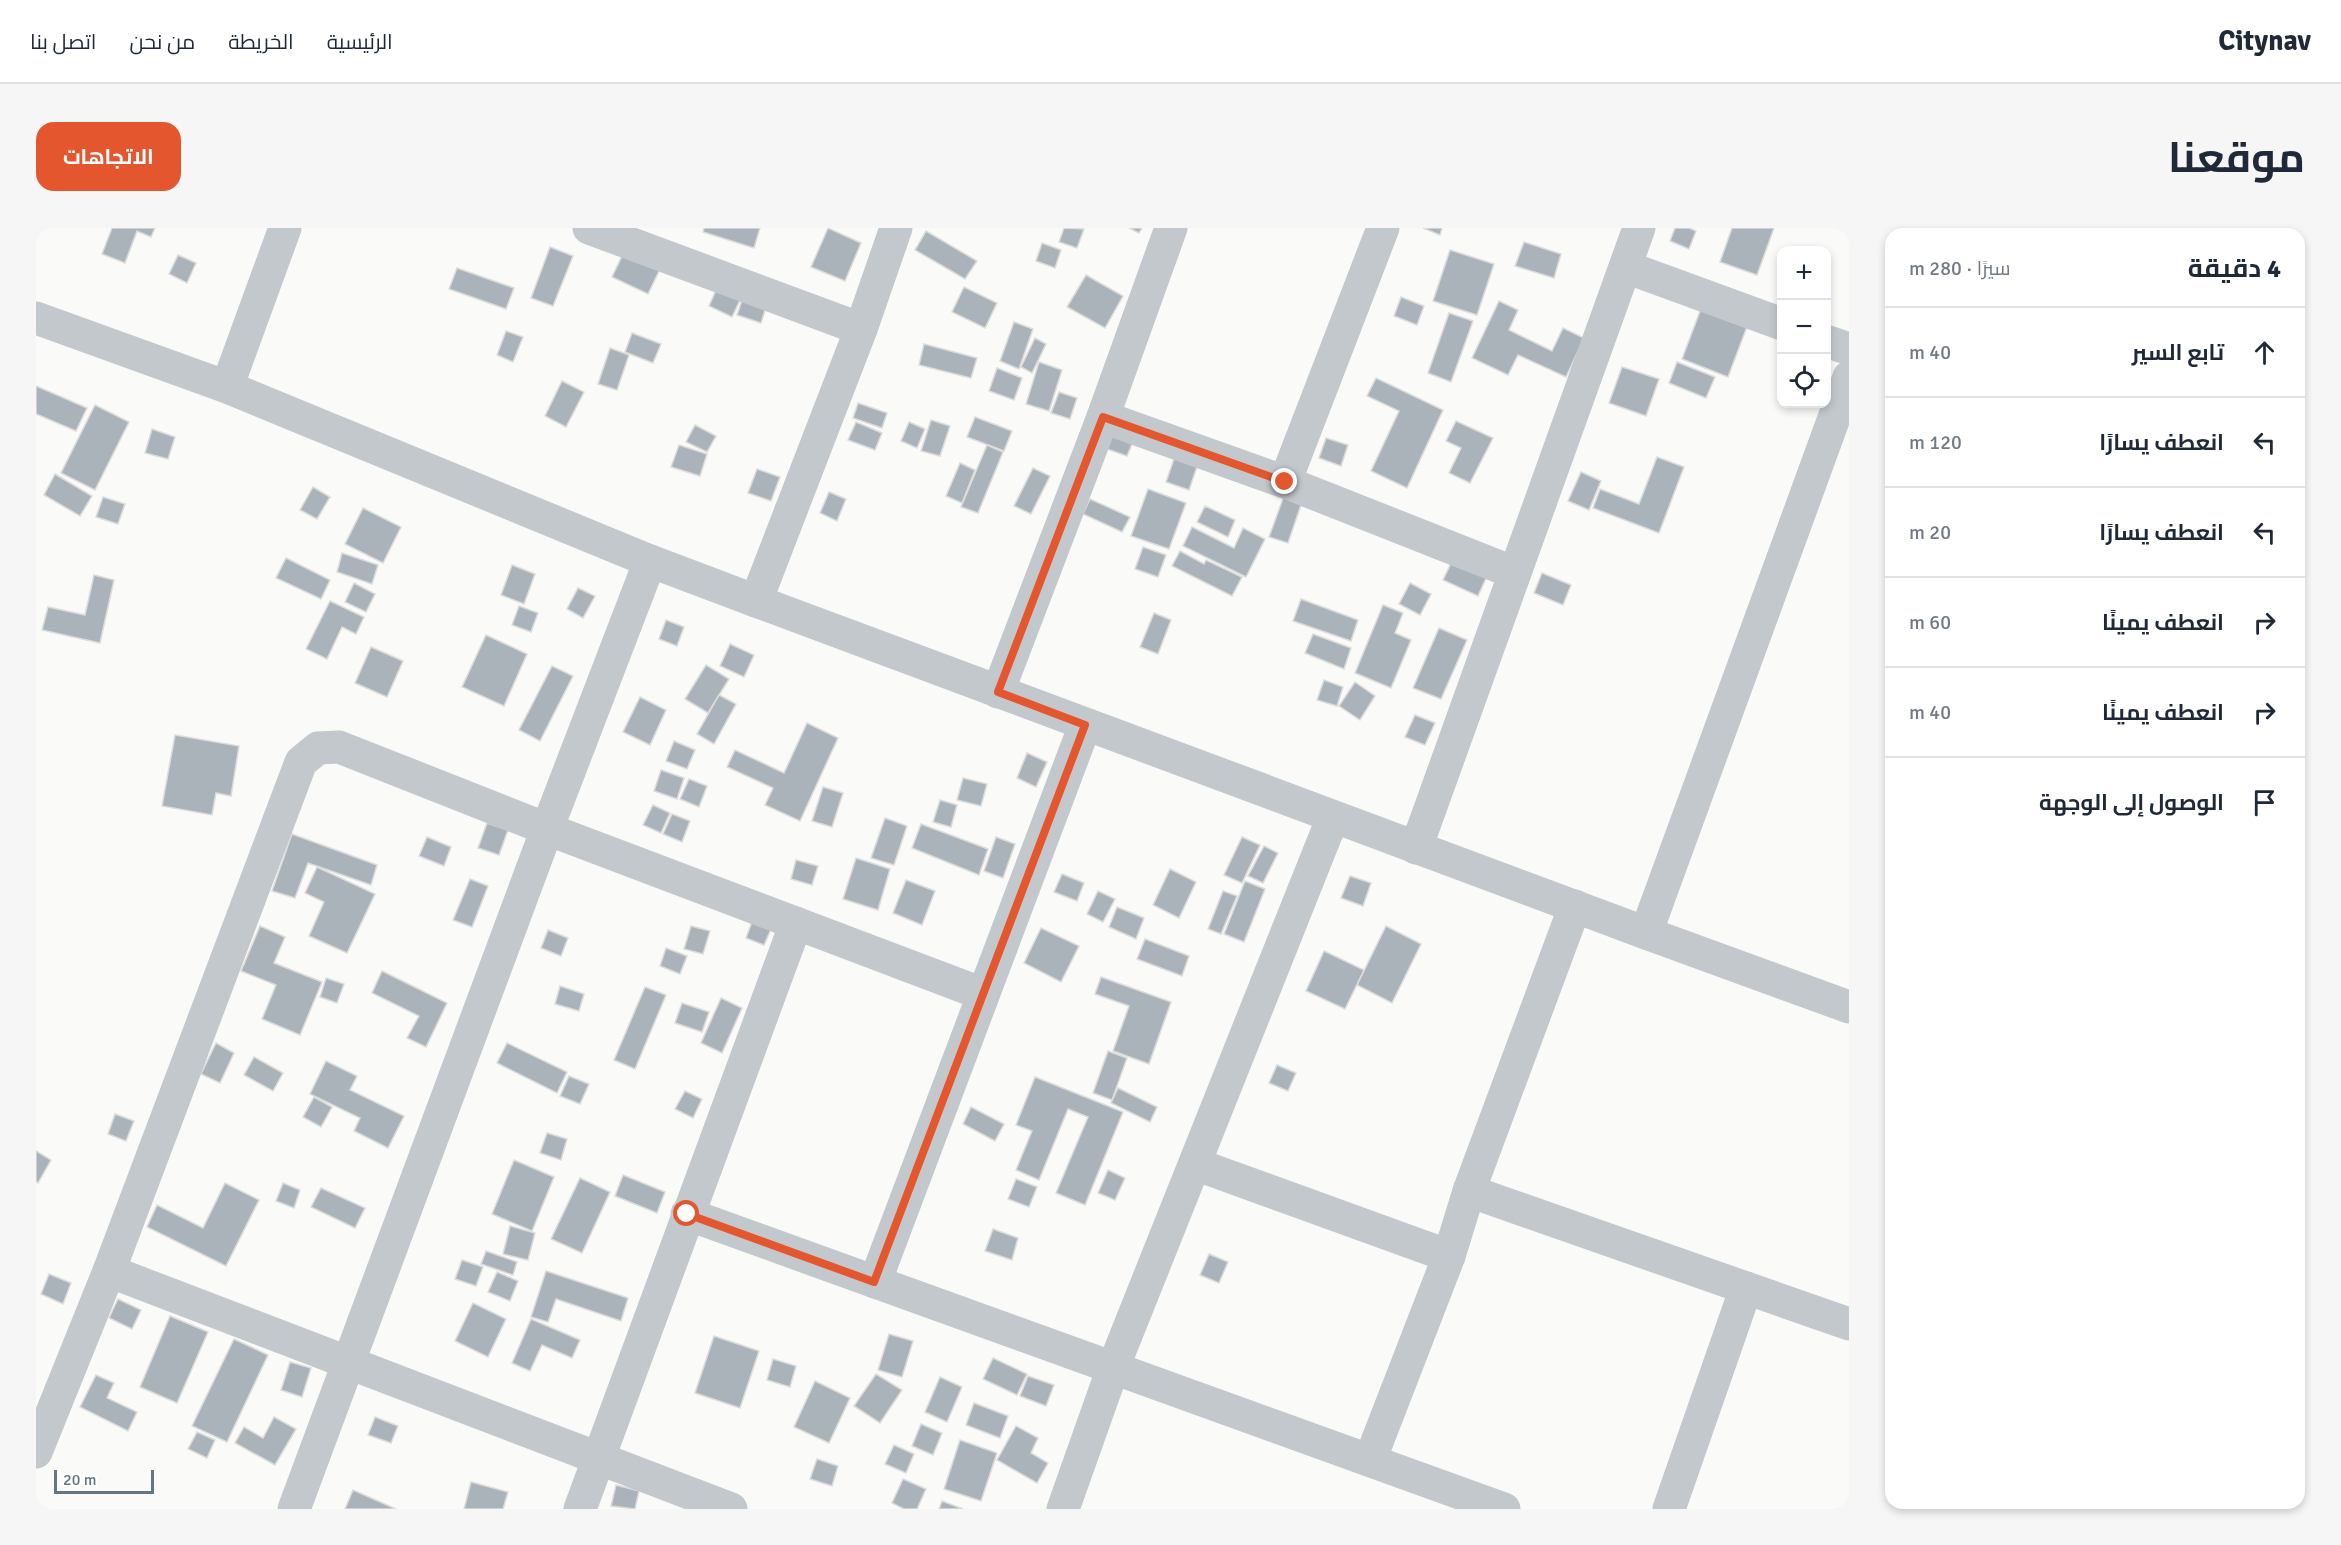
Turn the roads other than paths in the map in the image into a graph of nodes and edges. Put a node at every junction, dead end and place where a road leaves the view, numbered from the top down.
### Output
1 (285, 228) edge
2 (589, 228) edge
3 (896, 228) edge
4 (1172, 228) edge
5 (1383, 228) edge
6 (1639, 228) edge
7 (633, 236) edge
8 (1626, 267) junction
9 (36, 318) edge
10 (1777, 322) edge
11 (861, 329) junction
12 (1831, 342) edge
13 (1849, 349) edge
14 (1849, 377) edge
15 (227, 387) junction
16 (1103, 417) junction
17 (1285, 482) junction
18 (650, 561) junction
19 (1515, 573) junction
20 (756, 601) junction
21 (998, 692) junction
22 (1085, 725) junction
23 (1333, 817) junction
24 (547, 829) junction
25 (1416, 848) junction
26 (1575, 906) junction
27 (796, 923) junction
28 (1646, 933) junction
29 (983, 994) junction
30 (1849, 1007) edge
31 (1194, 1164) junction
32 (1469, 1191) junction
33 (687, 1214) junction
34 (1449, 1257) junction
35 (109, 1271) junction
36 (874, 1282) junction
37 (1746, 1288) junction
38 (1849, 1324) edge
39 (347, 1362) junction
40 (1113, 1368) junction
41 (36, 1452) edge
42 (598, 1460) junction
43 (1370, 1461) junction
44 (294, 1509) edge
45 (580, 1509) edge
46 (731, 1509) edge
47 (1063, 1509) edge
48 (1504, 1509) edge
49 (1669, 1509) edge

1 - 15 street
2 - 7 street
3 - 11 street
4 - 16 street
5 - 17 street
6 - 8 street
7 - 11 street
8 - 10 street
8 - 19 street
9 - 15 street
11 - 20 street
12 - 13 street
14 - 28 street
15 - 18 street
16 - 17 street
16 - 21 street
17 - 19 street
18 - 20 street
18 - 24 street
19 - 25 street
20 - 21 street
21 - 22 street
22 - 23 street
22 - 29 street
23 - 25 street
23 - 31 street
24 - 27 street
24 - 35 street
24 - 39 street
25 - 26 street
26 - 28 street
26 - 32 street
27 - 29 street
27 - 33 street
28 - 30 street
29 - 36 street
31 - 34 street
31 - 40 street
32 - 34 street
32 - 37 street
33 - 36 street
33 - 42 street
34 - 43 street
35 - 39 street
35 - 41 street
36 - 40 street
37 - 38 street
37 - 49 street
39 - 42 street
39 - 44 street
40 - 43 street
40 - 47 street
42 - 45 street
42 - 46 street
43 - 48 street

